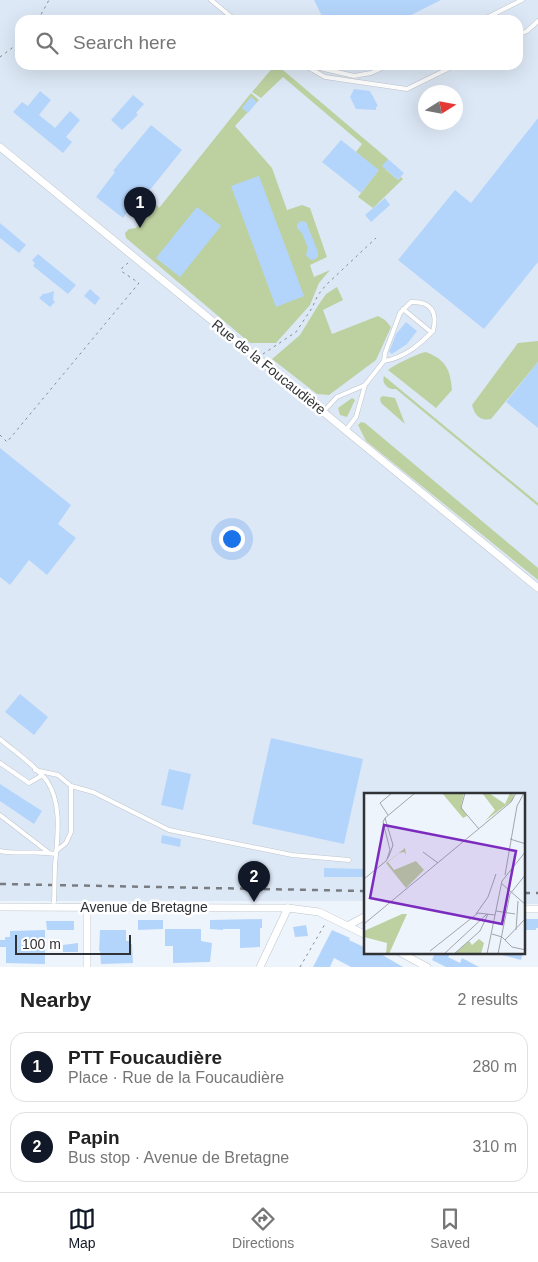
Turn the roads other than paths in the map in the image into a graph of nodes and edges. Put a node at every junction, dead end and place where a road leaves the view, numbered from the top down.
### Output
1 (211, 0) edge
2 (522, 0) edge
3 (229, 15) edge
4 (492, 15) edge
5 (538, 21) edge
6 (523, 33) edge
7 (314, 70) edge
8 (322, 70) edge
9 (378, 70) edge
10 (446, 70) edge
11 (0, 146) edge
12 (403, 310) junction
13 (431, 332) junction
14 (384, 361) junction
15 (365, 385) junction
16 (324, 411) junction
17 (346, 430) junction
18 (538, 588) edge
19 (0, 739) edge
20 (0, 763) edge
21 (35, 770) junction
22 (41, 776) junction
23 (71, 786) junction
24 (0, 816) edge
25 (0, 851) edge
26 (48, 852) junction
27 (56, 853) junction
28 (349, 860) dead end
29 (54, 905) junction
30 (0, 907) edge
31 (87, 907) junction
32 (288, 908) junction
33 (364, 917) edge
34 (349, 926) junction
35 (364, 934) edge
36 (403, 954) edge
37 (87, 967) edge
38 (260, 967) edge
39 (427, 967) edge

1 - 3 lane
2 - 4 lane
5 - 6 lane
7 - 10 lane
8 - 9 lane
11 - 16 street, Rue de la Foucaudière
12 - 13 lane
12 - 13 lane
12 - 14 lane
13 - 14 lane
14 - 15 lane
15 - 16 lane
15 - 17 lane
16 - 17 street, Rue de la Foucaudière
17 - 18 street, Rue de la Foucaudière
19 - 21 lane
20 - 22 lane
21 - 22 lane
21 - 23 lane
22 - 27 lane
23 - 27 lane
23 - 28 lane
24 - 26 lane
25 - 26 lane
26 - 27 lane
27 - 29 lane, bridge
29 - 30 street, Avenue de Bretagne
29 - 31 street, Avenue de Bretagne
31 - 32 street, Avenue de Bretagne
31 - 37 street
32 - 34 street, Avenue de Bretagne
32 - 38 street
33 - 34 street
34 - 35 street, Avenue de Bretagne
36 - 39 street

